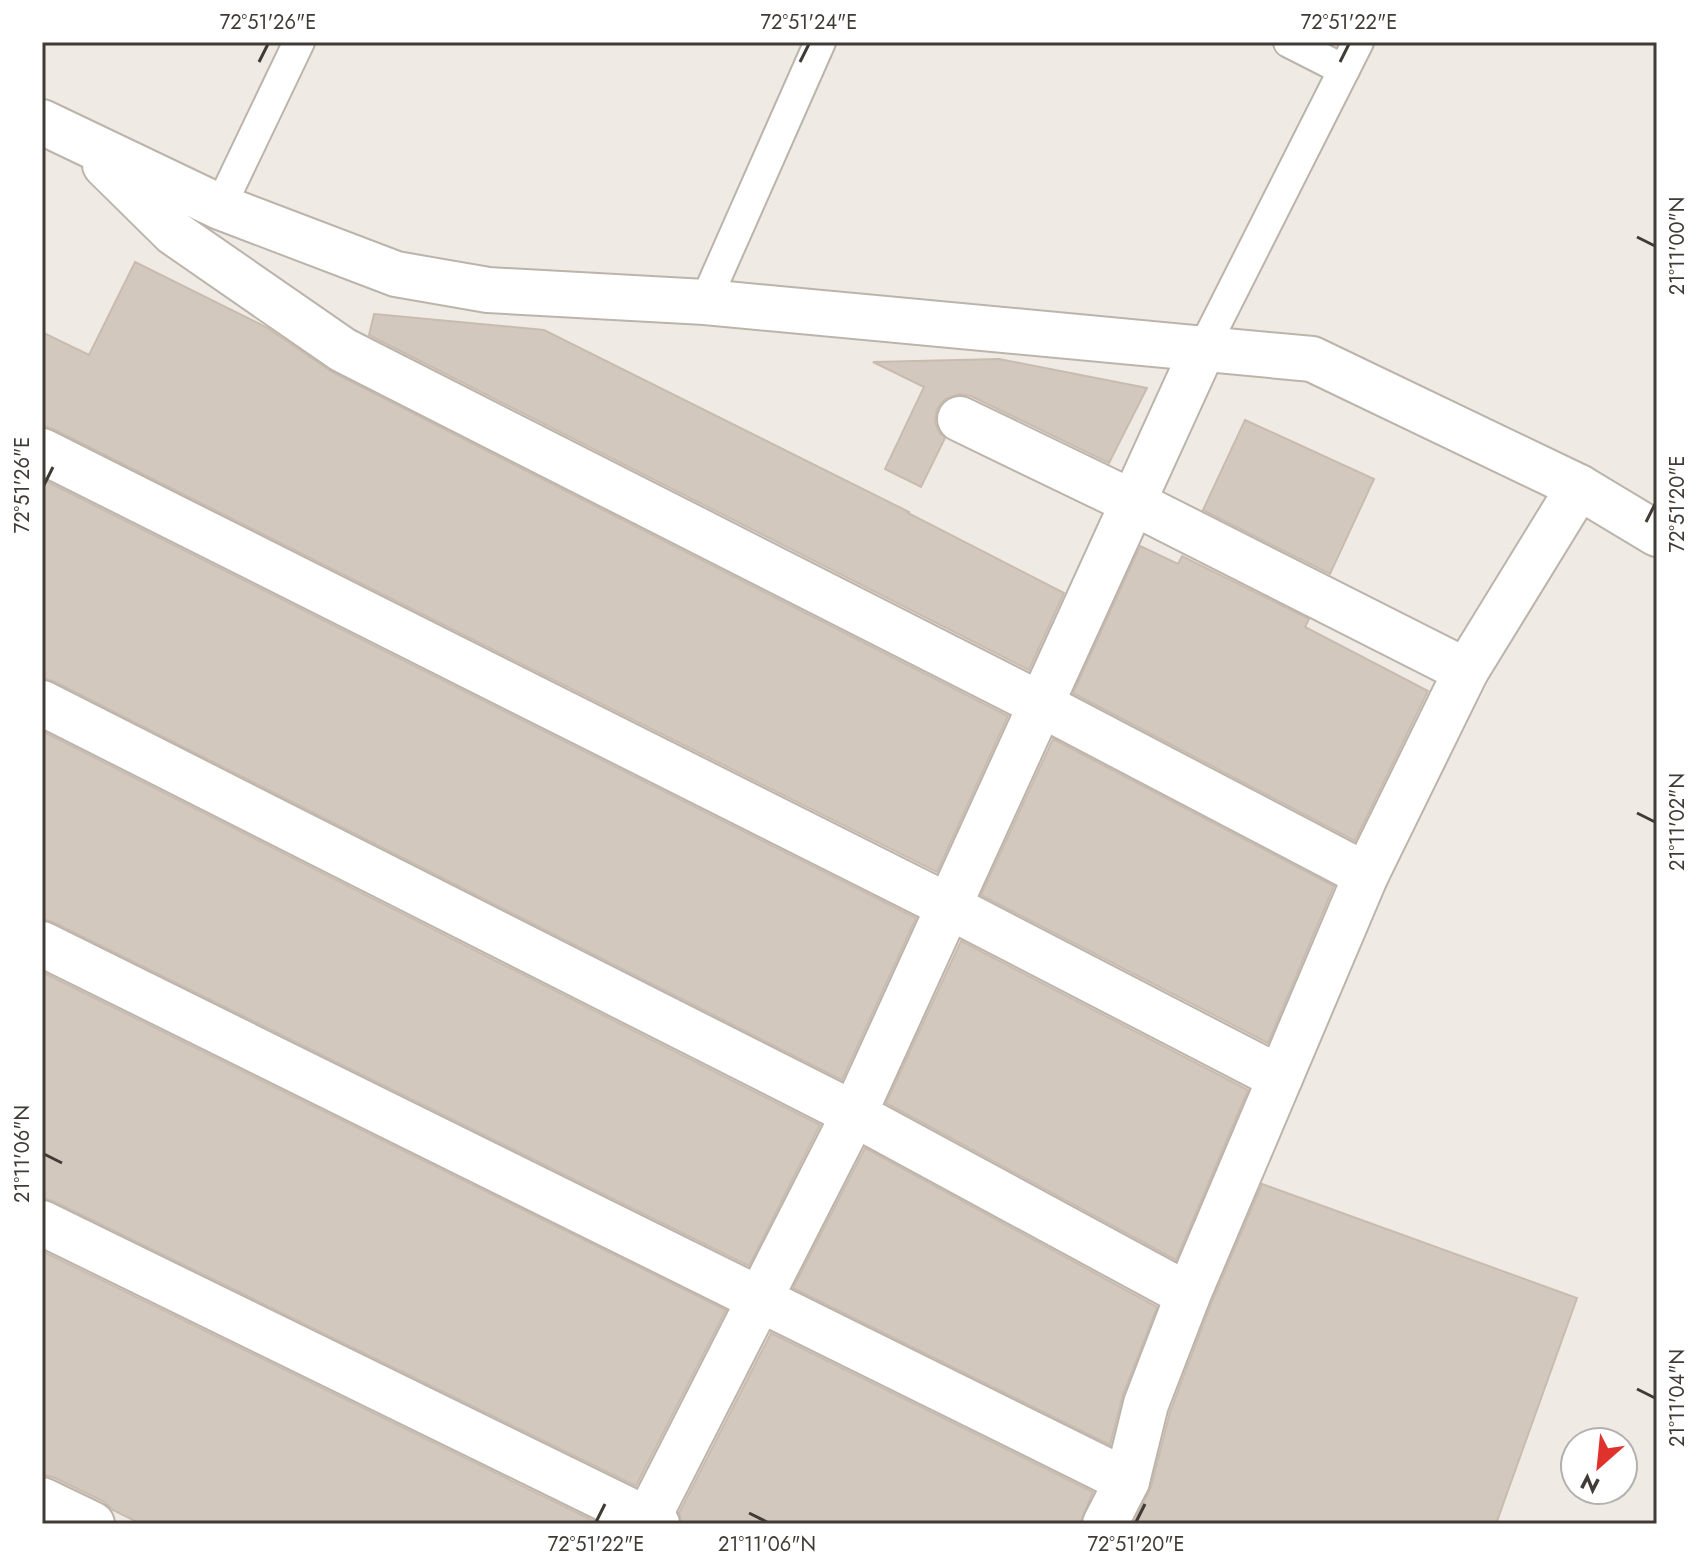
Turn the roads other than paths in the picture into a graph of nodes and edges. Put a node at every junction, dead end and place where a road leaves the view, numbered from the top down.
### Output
1 (299, 42) edge
2 (820, 42) edge
3 (1289, 42) edge
4 (1358, 42) edge
5 (1344, 70) junction
6 (42, 122) edge
7 (81, 140) junction
8 (220, 207) junction
9 (705, 302) junction
10 (1203, 349) junction
11 (960, 419) dead end
12 (42, 451) edge
13 (1579, 487) junction
14 (1132, 502) junction
15 (1657, 534) edge
16 (1466, 671) junction
17 (42, 703) edge
18 (1040, 704) junction
19 (1366, 875) junction
20 (948, 906) junction
21 (42, 944) edge
22 (1280, 1078) junction
23 (854, 1114) junction
24 (42, 1223) edge
25 (1188, 1295) junction
26 (759, 1300) junction
27 (1127, 1481) junction
28 (42, 1500) edge
29 (650, 1522) edge
30 (92, 1524) edge
31 (1105, 1524) edge

1 - 8 lane
2 - 9 lane
3 - 5 lane
4 - 5 lane
5 - 10 lane
6 - 7 street
7 - 8 street
7 - 18 street
8 - 9 street
9 - 10 street
10 - 13 street
10 - 14 street
11 - 14 street
12 - 20 street
13 - 15 street
13 - 16 street
14 - 16 street
14 - 18 street
16 - 19 street
17 - 23 street
18 - 19 street
18 - 20 street
19 - 22 street
20 - 22 street
20 - 23 street
21 - 26 street
22 - 25 street
23 - 25 street
23 - 26 street
24 - 29 street
25 - 27 street
26 - 27 street
26 - 29 street
27 - 31 street
28 - 30 street

